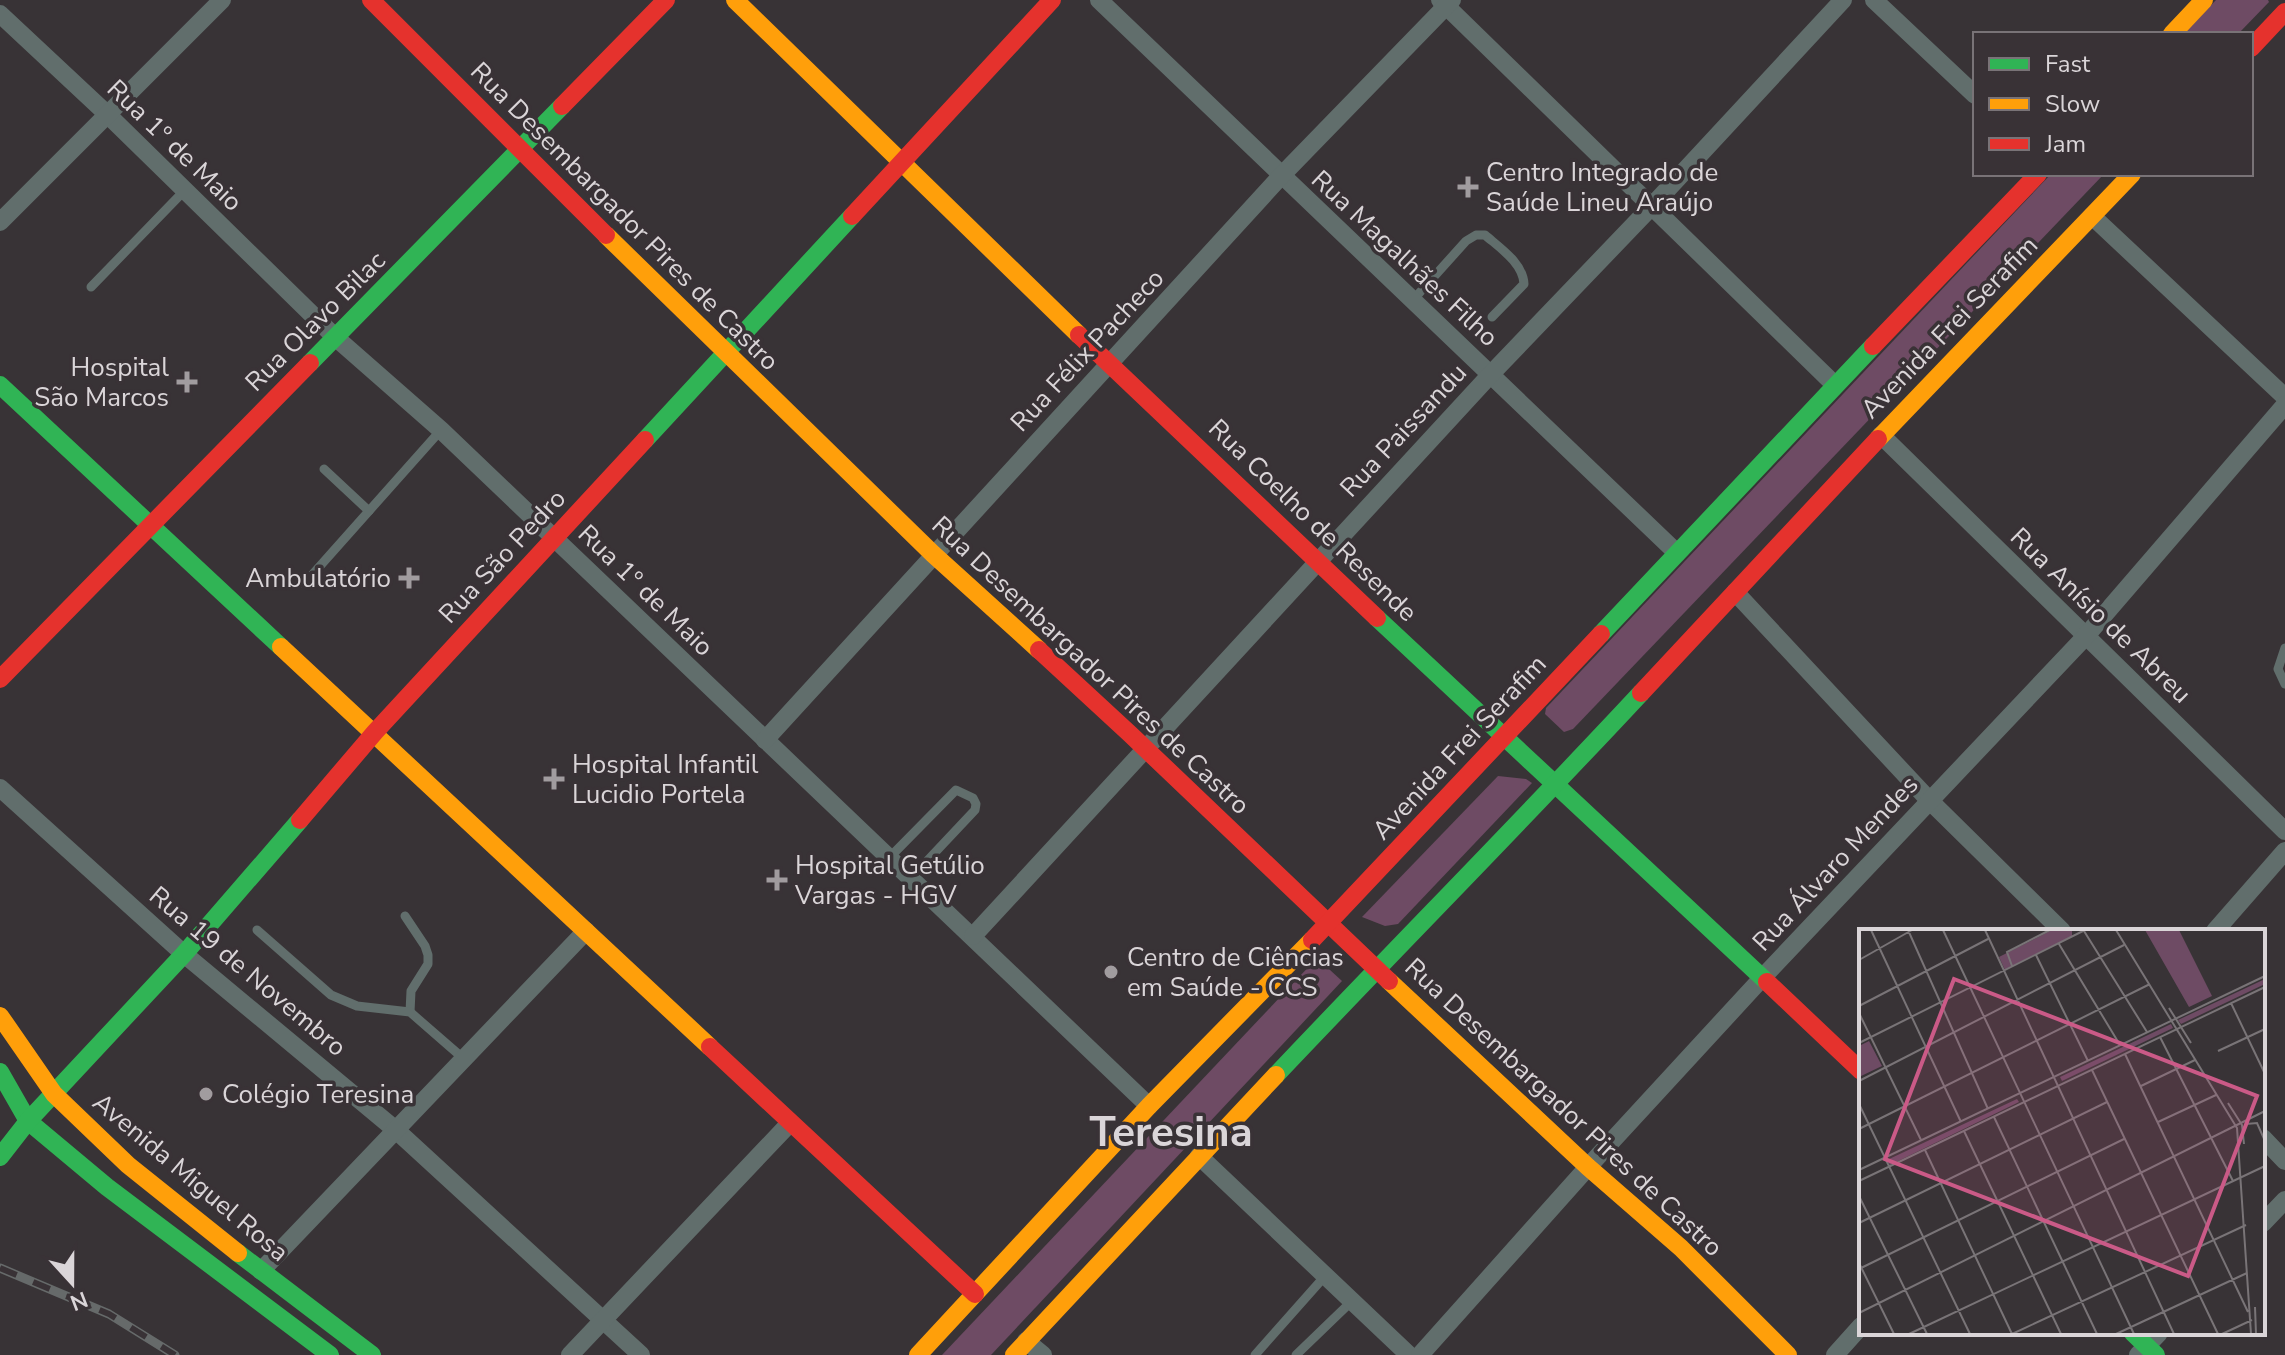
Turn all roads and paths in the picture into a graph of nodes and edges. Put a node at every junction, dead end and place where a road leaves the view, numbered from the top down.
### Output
1 (222, 0) edge
2 (371, 0) edge
3 (666, 0) edge
4 (735, 0) edge
5 (1052, 0) edge
6 (1099, 0) edge
7 (1843, 0) edge
8 (1874, 0) edge
9 (2204, 0) edge
10 (1446, 2) edge
11 (2285, 12) edge
12 (0, 14) edge
13 (2174, 32) edge
14 (2253, 46) edge
15 (1973, 93) edge
16 (107, 114) junction
17 (521, 151) junction
18 (901, 165) junction
19 (1281, 176) junction
20 (2036, 176) edge
21 (2130, 176) edge
22 (185, 190) junction
23 (1652, 206) junction
24 (2092, 216) junction
25 (0, 222) edge
26 (91, 287) dead end
27 (1413, 300) junction
28 (1492, 317) dead end
29 (335, 337) junction
30 (726, 353) junction
31 (1112, 364) junction
32 (1491, 374) junction
33 (0, 385) edge
34 (1835, 385) junction
35 (2285, 397) edge
36 (2285, 405) edge
37 (441, 430) junction
38 (1881, 435) junction
39 (324, 469) dead end
40 (369, 511) junction
41 (151, 526) junction
42 (554, 537) junction
43 (1677, 553) junction
44 (933, 554) junction
45 (1318, 561) junction
46 (304, 584) dead end
47 (1735, 592) junction
48 (2085, 637) junction
49 (2285, 648) edge
50 (0, 679) edge
51 (2285, 684) edge
52 (375, 732) junction
53 (1504, 738) junction
54 (765, 740) junction
55 (1146, 750) junction
56 (1555, 785) junction
57 (0, 788) edge
58 (1929, 800) junction
59 (2285, 831) edge
60 (2285, 851) edge
61 (890, 857) junction
62 (911, 878) junction
63 (405, 916) dead end
64 (1327, 924) junction
65 (2060, 929) edge
66 (2217, 929) edge
67 (257, 930) dead end
68 (586, 931) junction
69 (973, 936) junction
70 (184, 954) junction
71 (1376, 969) junction
72 (1763, 977) junction
73 (410, 1012) junction
74 (0, 1016) edge
75 (464, 1059) junction
76 (1859, 1069) edge
77 (0, 1072) edge
78 (54, 1094) junction
79 (1149, 1106) junction
80 (28, 1121) junction
81 (790, 1123) junction
82 (397, 1131) junction
83 (8, 1139) edge
84 (2265, 1140) edge
85 (1199, 1156) junction
86 (0, 1157) edge
87 (2285, 1161) edge
88 (1588, 1167) junction
89 (2285, 1200) edge
90 (2265, 1221) edge
91 (261, 1271) junction
92 (1325, 1276) junction
93 (975, 1294) junction
94 (1352, 1301) junction
95 (603, 1320) junction
96 (1859, 1328) edge
97 (1020, 1348) edge
98 (330, 1355) edge
99 (372, 1355) edge
100 (570, 1355) edge
101 (641, 1355) edge
102 (918, 1355) edge
103 (1043, 1355) edge
104 (1255, 1355) edge
105 (1296, 1355) edge
106 (1409, 1355) edge
107 (1420, 1355) edge
108 (1788, 1355) edge
109 (1835, 1355) edge

1 - 16 street
2 - 17 main road, Rua Desembargador Pires de Castro
3 - 17 main road, Rua Olavo Bilac
4 - 18 main road, Rua Coelho de Resende
5 - 18 main road, Rua São Pedro
6 - 19 street, Rua Magalhães Filho
7 - 23 street, Rua Paissandu
8 - 15 street
9 - 13 main road
10 - 19 street, Rua Félix Pacheco
10 - 23 street
11 - 14 main road
12 - 16 street, Rua 1º de Maio
16 - 22 street, Rua 1º de Maio
16 - 25 street
17 - 29 main road, Rua Olavo Bilac
17 - 30 main road, Rua Desembargador Pires de Castro
18 - 30 main road, Rua São Pedro
18 - 31 main road, Rua Coelho de Resende
19 - 27 street, Rua Magalhães Filho
19 - 31 street, Rua Félix Pacheco
20 - 34 main road, Avenida Frei Serafim
21 - 24 main road, Avenida Frei Serafim
22 - 26 lane
22 - 29 street, Rua 1º de Maio
23 - 32 street, Rua Paissandu
23 - 34 street
24 - 35 street
24 - 38 main road, Avenida Frei Serafim
27 - 28 lane
27 - 32 street, Rua Magalhães Filho
29 - 37 street, Rua 1º de Maio
29 - 41 main road, Rua Olavo Bilac
30 - 42 main road, Rua São Pedro
30 - 44 main road, Rua Desembargador Pires de Castro
31 - 44 street, Rua Félix Pacheco
31 - 45 main road, Rua Coelho de Resende
32 - 43 street, Rua Magalhães Filho
32 - 45 street, Rua Paissandu
33 - 41 main road
34 - 43 main road, Avenida Frei Serafim
36 - 48 street, Rua Álvaro Mendes
37 - 40 lane
37 - 42 street, Rua 1º de Maio
38 - 47 main road, Avenida Frei Serafim
38 - 48 street, Rua Anísio de Abreu
39 - 40 lane
40 - 46 lane
41 - 50 main road, Rua Olavo Bilac
41 - 52 main road
42 - 52 main road, Rua São Pedro
42 - 54 street, Rua 1º de Maio
43 - 53 main road, Avenida Frei Serafim
44 - 54 street, Rua Félix Pacheco
44 - 55 main road, Rua Desembargador Pires de Castro
45 - 53 main road, Rua Coelho de Resende
45 - 55 street, Rua Paissandu
47 - 56 main road, Avenida Frei Serafim
47 - 58 street
48 - 58 street, Rua Álvaro Mendes
48 - 59 street, Rua Anísio de Abreu
49 - 51 lane
52 - 68 main road
52 - 70 main road, Rua São Pedro
53 - 56 main road, Rua Coelho de Resende
53 - 64 main road, Avenida Frei Serafim
54 - 61 street, Rua 1º de Maio
55 - 64 main road, Rua Desembargador Pires de Castro
55 - 69 street, Rua Paissandu
56 - 71 main road, Avenida Frei Serafim
56 - 72 main road, Rua Coelho de Resende
57 - 70 street, Rua 19 de Novembro
58 - 65 street
58 - 72 street, Rua Álvaro Mendes
60 - 66 street
61 - 62 street, Rua 1º de Maio
61 - 62 lane
62 - 69 street, Rua 1º de Maio
63 - 73 lane
64 - 71 main road, Rua Desembargador Pires de Castro
64 - 79 main road, Avenida Frei Serafim
67 - 73 lane
68 - 75 street
68 - 81 main road
69 - 79 street, Rua 1º de Maio
70 - 78 main road, Rua São Pedro
70 - 82 street, Rua 19 de Novembro
71 - 85 main road, Avenida Frei Serafim
71 - 88 main road, Rua Desembargador Pires de Castro
72 - 76 main road, Rua Coelho de Resende
72 - 88 street, Rua Álvaro Mendes
73 - 75 lane
74 - 78 main road, Avenida Miguel Rosa
75 - 82 street
77 - 80 main road, Avenida Miguel Rosa
78 - 80 main road, Rua São Pedro
78 - 91 main road, Avenida Miguel Rosa
79 - 93 main road, Avenida Frei Serafim
80 - 83 main road, Rua São Pedro
80 - 98 main road, Avenida Miguel Rosa
81 - 93 main road
81 - 95 street
82 - 91 street
82 - 95 street, Rua 19 de Novembro
83 - 86 main road, Rua São Pedro
84 - 87 street
85 - 92 street
85 - 97 main road, Avenida Frei Serafim
88 - 107 street, Rua Álvaro Mendes
88 - 108 main road, Rua Desembargador Pires de Castro
89 - 90 street
91 - 99 main road, Avenida Miguel Rosa
92 - 94 street
92 - 104 lane
93 - 102 main road, Avenida Frei Serafim
94 - 105 lane
94 - 106 street
95 - 100 street
95 - 101 street, Rua 19 de Novembro
96 - 109 street
97 - 103 street

